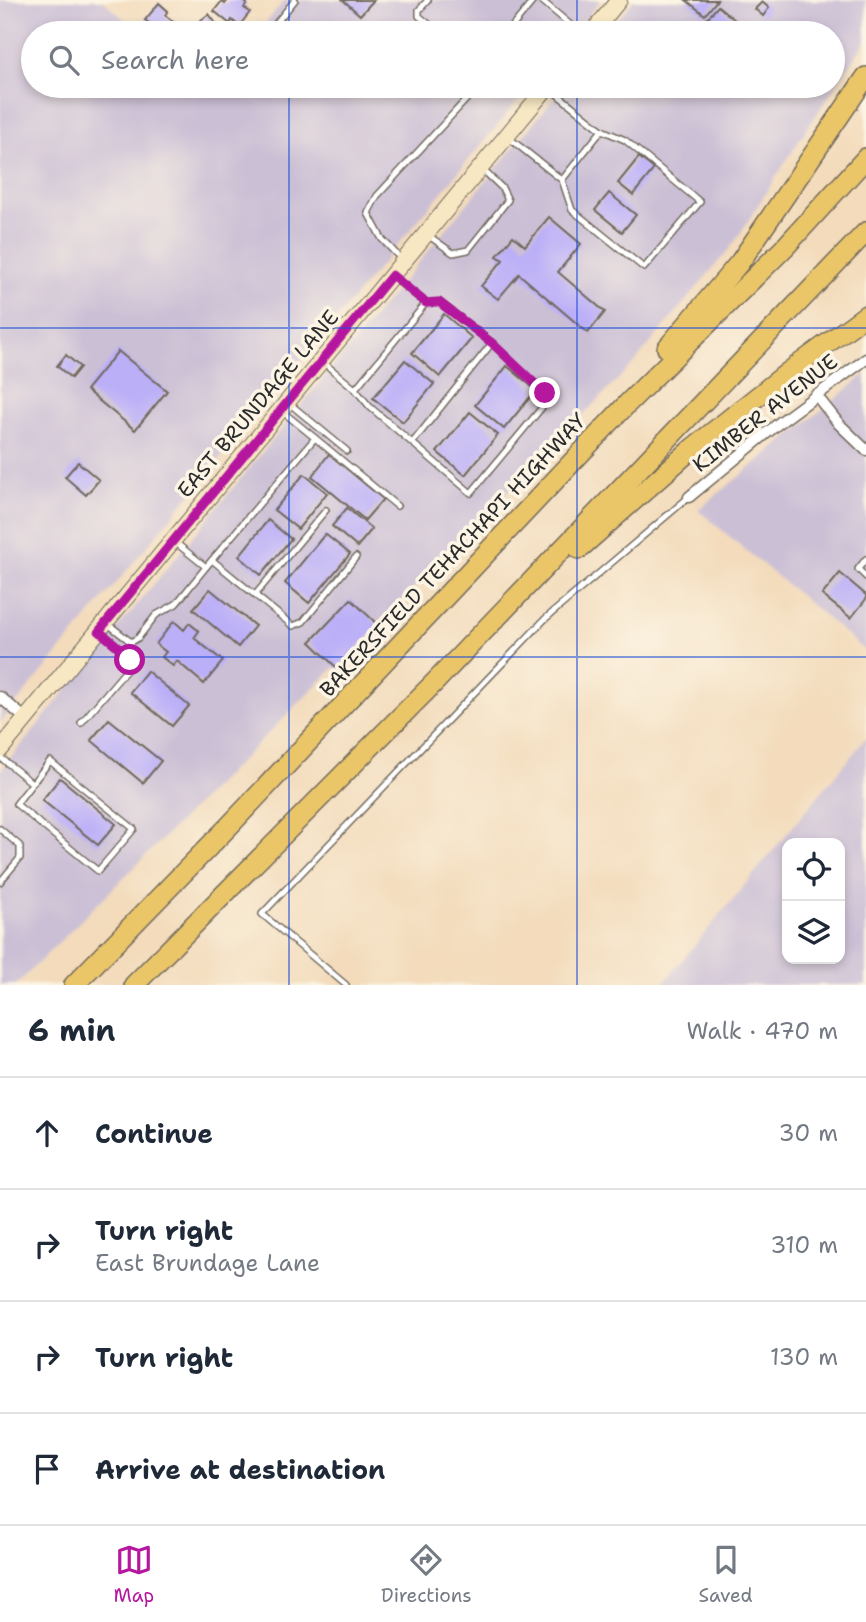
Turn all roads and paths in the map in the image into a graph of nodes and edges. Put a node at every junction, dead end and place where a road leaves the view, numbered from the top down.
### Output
1 (295, 0) edge
2 (428, 0) edge
3 (534, 0) edge
4 (541, 0) edge
5 (619, 0) edge
6 (278, 21) edge
7 (425, 21) edge
8 (517, 21) edge
9 (566, 21) edge
10 (602, 21) edge
11 (866, 77) edge
12 (468, 98) edge
13 (538, 98) edge
14 (563, 98) edge
15 (602, 130) junction
16 (507, 136) junction
17 (866, 158) edge
18 (481, 168) junction
19 (562, 180) junction
20 (866, 232) edge
21 (426, 234) junction
22 (403, 261) junction
23 (392, 275) junction
24 (426, 303) junction
25 (866, 315) edge
26 (492, 343) junction
27 (866, 359) edge
28 (321, 361) junction
29 (355, 389) junction
30 (816, 395) junction
31 (628, 403) junction
32 (284, 406) junction
33 (315, 438) junction
34 (413, 442) junction
35 (866, 450) edge
36 (347, 451) dead end
37 (689, 498) joint
38 (397, 506) dead end
39 (326, 510) dead end
40 (173, 540) junction
41 (356, 557) dead end
42 (866, 559) edge
43 (212, 560) junction
44 (206, 567) junction
45 (866, 577) edge
46 (522, 591) junction
47 (255, 595) junction
48 (102, 626) junction
49 (0, 697) edge
50 (26, 719) junction
51 (81, 723) dead end
52 (0, 750) edge
53 (0, 757) edge
54 (32, 783) junction
55 (0, 829) edge
56 (0, 882) edge
57 (74, 985) edge
58 (134, 985) edge
59 (346, 985) edge

1 - 6 lane
2 - 7 lane
3 - 8 lane
4 - 9 lane
5 - 10 main road
11 - 31 highway
12 - 22 lane
13 - 16 main road, EAST BRUNDAGE LANE
14 - 15 lane
15 - 19 lane
15 - 19 lane
16 - 18 main road, EAST BRUNDAGE LANE
16 - 19 lane
17 - 31 highway, BAKERSFIELD TEHACHAPI HIGHWAY
18 - 21 main road, EAST BRUNDAGE LANE
18 - 21 lane
20 - 46 highway
21 - 22 main road, EAST BRUNDAGE LANE
22 - 23 main road, EAST BRUNDAGE LANE
23 - 24 lane
23 - 28 main road, EAST BRUNDAGE LANE
24 - 26 lane
24 - 29 lane
25 - 46 highway
26 - 34 lane
26 - 34 lane
27 - 30 street, KIMBER AVENUE
28 - 29 lane
28 - 32 main road, EAST BRUNDAGE LANE
29 - 34 lane
30 - 35 street
30 - 37 street, KIMBER AVENUE
31 - 57 highway, BAKERSFIELD TEHACHAPI HIGHWAY
32 - 33 lane
32 - 36 lane
32 - 40 main road, EAST BRUNDAGE LANE
33 - 38 lane
33 - 43 lane
37 - 59 lane
39 - 47 lane
40 - 44 lane
40 - 48 main road, EAST BRUNDAGE LANE
41 - 47 lane
42 - 45 lane
43 - 44 lane
43 - 47 lane
44 - 48 lane
46 - 58 highway
48 - 50 main road, EAST BRUNDAGE LANE
48 - 51 lane
49 - 50 street
50 - 52 main road, EAST BRUNDAGE LANE
53 - 54 lane
54 - 54 lane
55 - 56 lane

